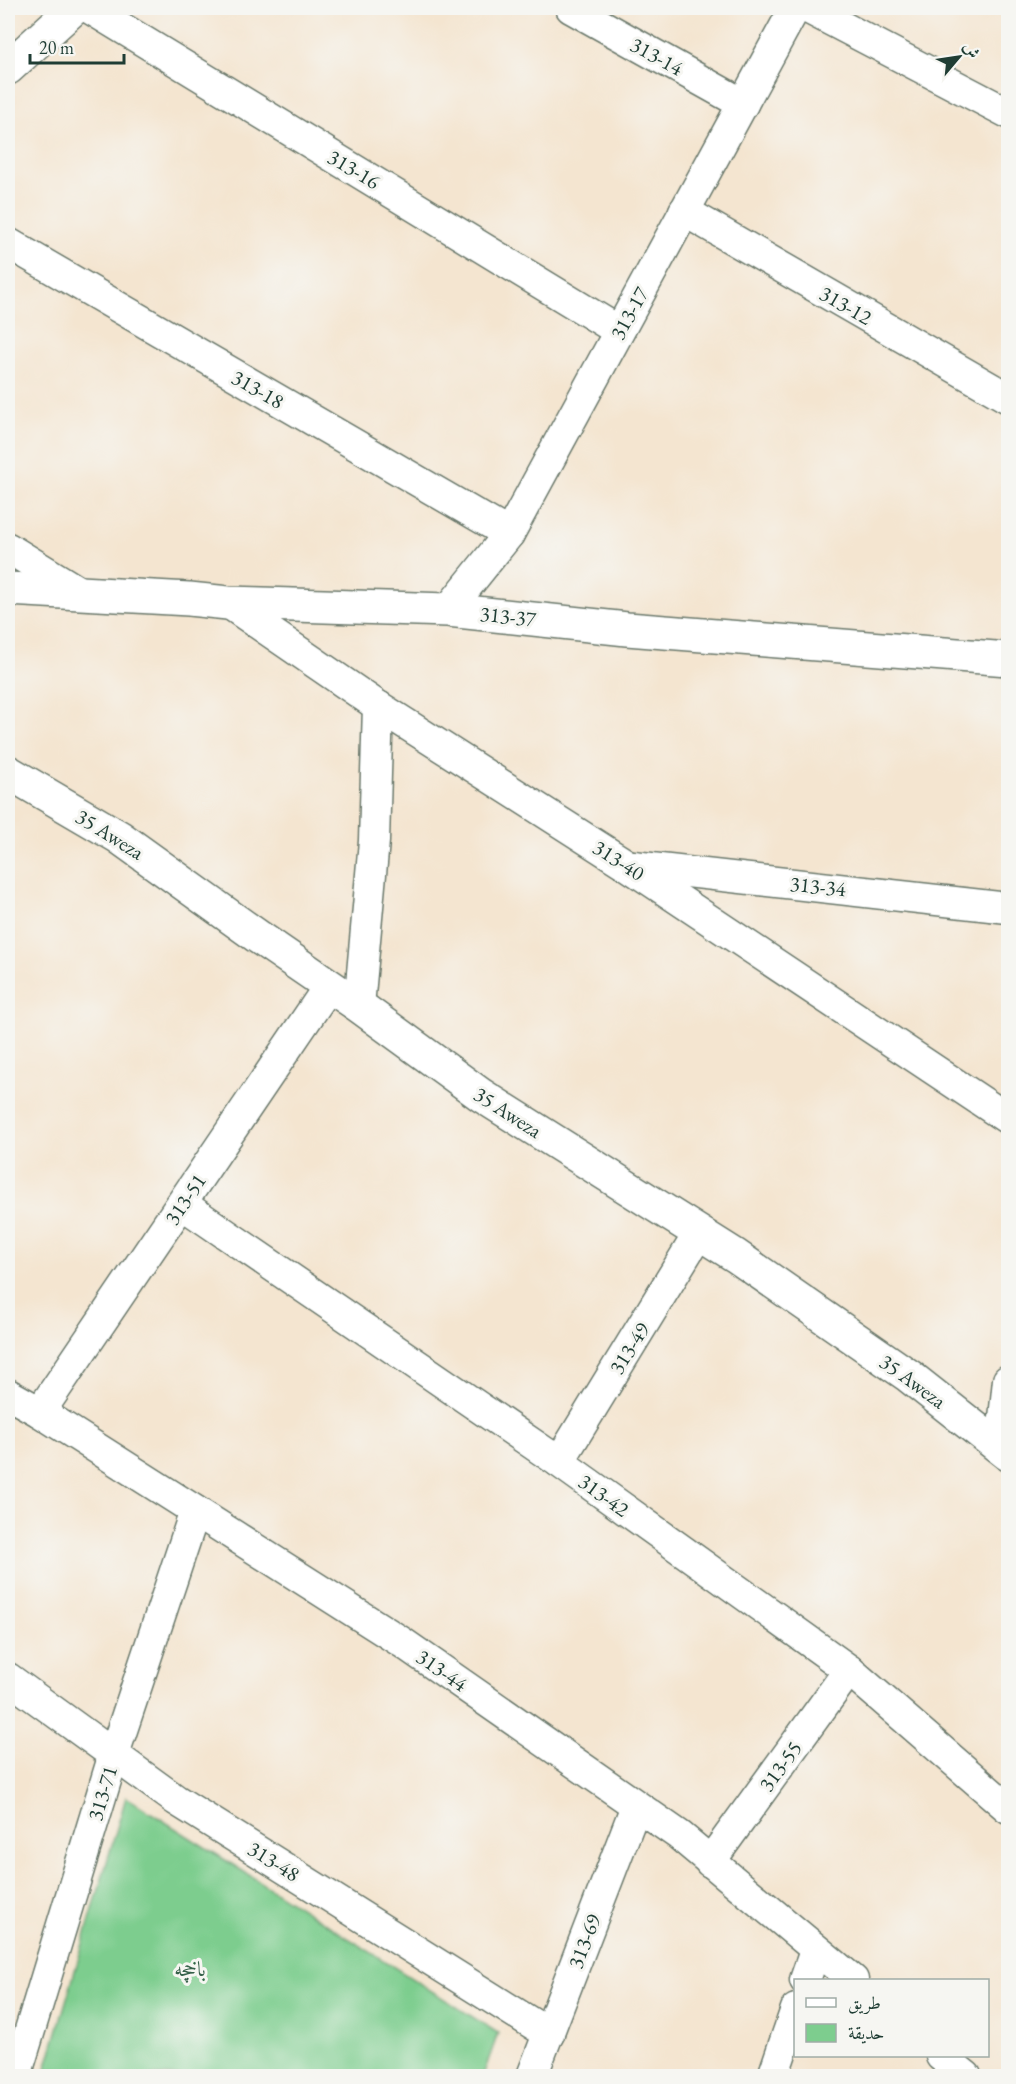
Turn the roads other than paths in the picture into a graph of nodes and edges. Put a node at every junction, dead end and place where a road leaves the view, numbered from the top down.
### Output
1 (74, 8) edge
2 (89, 8) edge
3 (571, 8) edge
4 (795, 8) edge
5 (807, 8) edge
6 (8, 68) edge
7 (743, 104) junction
8 (1008, 113) edge
9 (684, 211) junction
10 (8, 243) edge
11 (619, 331) junction
12 (1008, 398) edge
13 (509, 534) junction
14 (8, 548) edge
15 (8, 589) edge
16 (81, 593) junction
17 (228, 603) junction
18 (448, 610) junction
19 (1008, 659) edge
20 (378, 706) junction
21 (8, 772) edge
22 (627, 865) junction
23 (1008, 908) edge
24 (329, 986) junction
25 (359, 1006) junction
26 (1008, 1119) edge
27 (182, 1204) junction
28 (699, 1233) junction
29 (1008, 1380) edge
30 (8, 1394) edge
31 (39, 1412) junction
32 (1005, 1450) edge
33 (559, 1462) junction
34 (195, 1511) junction
35 (849, 1670) junction
36 (8, 1678) edge
37 (114, 1754) junction
38 (636, 1806) junction
39 (1008, 1808) edge
40 (711, 1862) junction
41 (815, 1951) junction
42 (805, 1979) edge
43 (852, 1979) edge
44 (794, 2012) edge
45 (549, 2034) junction
46 (943, 2057) edge
47 (16, 2076) edge
48 (532, 2076) edge
49 (773, 2076) edge
50 (966, 2076) edge

1 - 6 street
2 - 11 street, 313-16
3 - 7 street, 313-14
4 - 7 street, 313-17
5 - 8 street
7 - 9 street, 313-17
9 - 11 street, 313-17
9 - 12 street, 313-12
10 - 13 street, 313-18
11 - 13 street, 313-17
13 - 18 street, 313-17
14 - 16 street
15 - 16 street, 313-37
16 - 17 street, 313-37
17 - 18 street, 313-37
17 - 20 street, 313-40
18 - 19 street, 313-37
20 - 22 street, 313-40
20 - 25 street
21 - 24 street, 35 Aweza
22 - 23 street, 313-34
22 - 26 street, 313-40
24 - 25 street, 35 Aweza
24 - 27 street, 313-51
25 - 28 street, 35 Aweza
27 - 31 street, 313-51
27 - 33 street, 313-42
28 - 32 street, 35 Aweza
28 - 33 street, 313-49
29 - 32 street
30 - 31 street, 313-44
31 - 34 street, 313-44
33 - 35 street, 313-42
34 - 37 street, 313-71
34 - 38 street, 313-44
35 - 39 street, 313-42
35 - 40 street, 313-55
36 - 37 street, 313-48
37 - 45 street, 313-48
37 - 47 street, 313-71
38 - 40 street, 313-44
38 - 45 street, 313-69
40 - 41 street, 313-44
41 - 42 street
41 - 43 street, 313-44
44 - 49 street
45 - 48 street, 313-69
46 - 50 street

